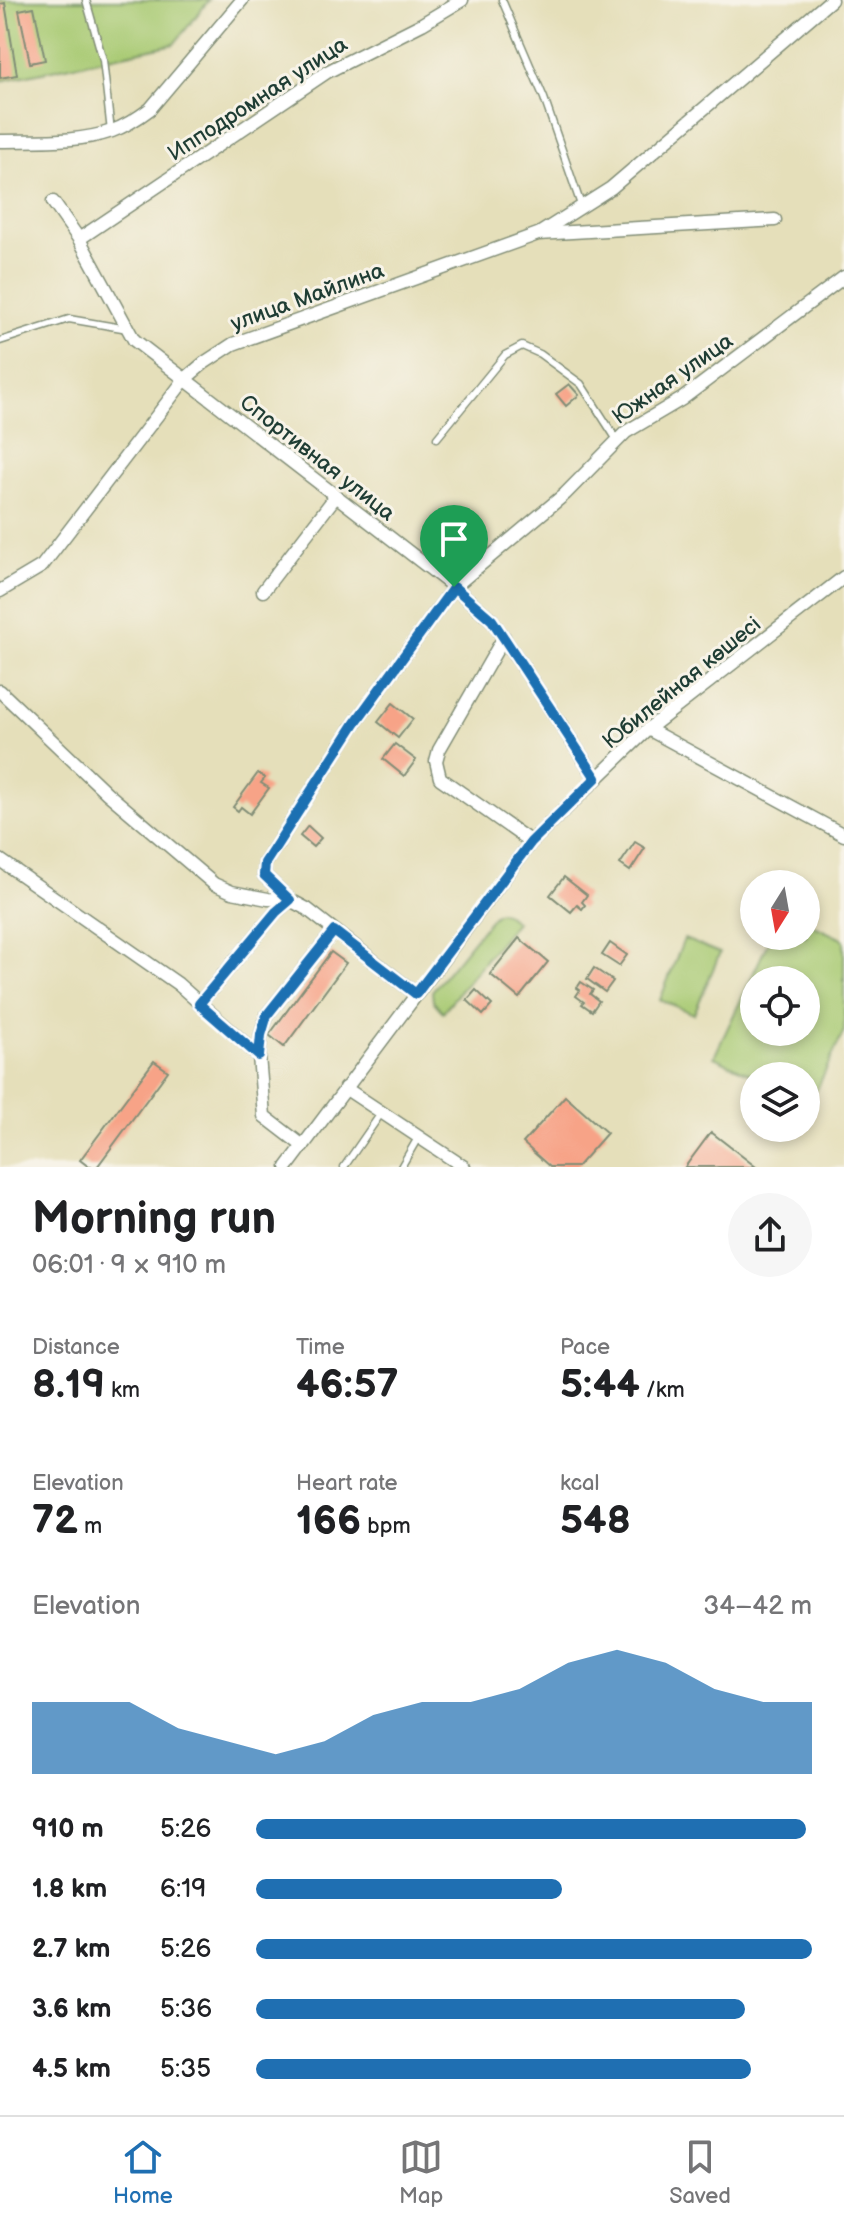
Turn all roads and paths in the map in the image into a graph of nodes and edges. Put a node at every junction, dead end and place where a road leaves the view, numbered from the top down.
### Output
1 (86, 0) edge
2 (242, 0) edge
3 (462, 0) edge
4 (502, 0) edge
5 (831, 0) edge
6 (111, 132) junction
7 (0, 141) edge
8 (53, 202) dead end
9 (581, 206) junction
10 (775, 220) dead end
11 (538, 234) junction
12 (79, 239) junction
13 (844, 277) edge
14 (128, 329) junction
15 (0, 341) edge
16 (185, 379) junction
17 (437, 438) dead end
18 (617, 440) junction
19 (336, 496) junction
20 (844, 577) edge
21 (454, 587) junction
22 (0, 591) edge
23 (263, 591) dead end
24 (504, 637) junction
25 (0, 691) edge
26 (648, 729) junction
27 (596, 778) junction
28 (844, 835) edge
29 (531, 842) junction
30 (0, 860) edge
31 (264, 875) junction
32 (248, 895) junction
33 (290, 900) junction
34 (334, 931) junction
35 (416, 994) junction
36 (199, 1004) junction
37 (259, 1056) junction
38 (345, 1088) junction
39 (382, 1112) junction
40 (419, 1136) junction
41 (303, 1146) junction
42 (347, 1166) edge
43 (287, 1167) edge
44 (401, 1167) edge
45 (464, 1167) edge

1 - 6 lane
2 - 6 street
3 - 12 street, Ипподромная улица
4 - 9 lane
5 - 9 street, улица Майлина
6 - 7 street
8 - 12 street, Спортивная улица
9 - 11 street, улица Майлина
10 - 11 street, улица Майлина
11 - 16 street, улица Майлина
12 - 14 street, Спортивная улица
13 - 18 street, Южная улица
14 - 15 lane
14 - 16 street, Спортивная улица
16 - 19 street, Спортивная улица
16 - 22 street, улица Майлина
17 - 18 lane
18 - 21 street, Южная улица
19 - 21 street, Спортивная улица
19 - 23 street
20 - 26 street, Юбилейная көшесі
21 - 24 street, Спортивная улица
21 - 31 street, Южная улица
24 - 27 street, Спортивная улица
24 - 29 street
25 - 32 street
26 - 27 street, Юбилейная көшесі
26 - 28 street
27 - 29 street, Юбилейная көшесі
29 - 35 street, Юбилейная көшесі
30 - 36 street
31 - 32 street, Южная улица
31 - 33 street
32 - 33 street
33 - 34 street
33 - 36 street
34 - 35 street
34 - 37 street
35 - 38 street, Юбилейная көшесі
36 - 37 street
37 - 41 street
38 - 39 street
38 - 41 street, Юбилейная көшесі
39 - 40 street
39 - 42 lane
40 - 44 lane
40 - 45 street
41 - 43 street, Юбилейная көшесі

